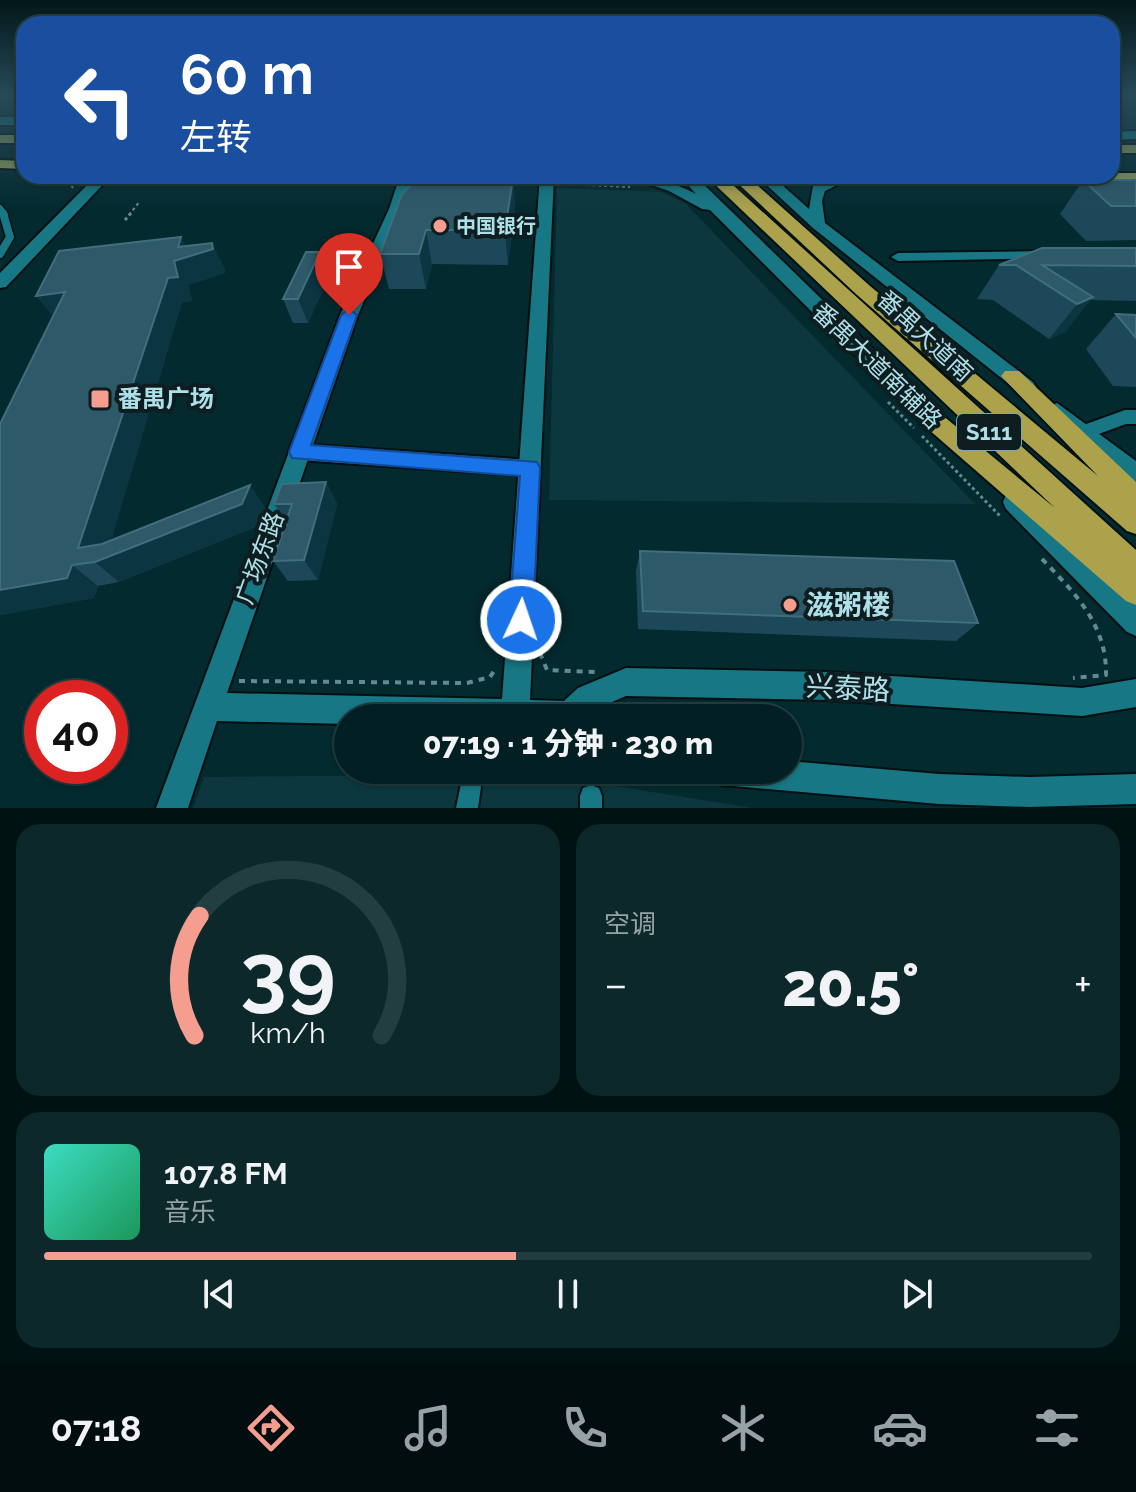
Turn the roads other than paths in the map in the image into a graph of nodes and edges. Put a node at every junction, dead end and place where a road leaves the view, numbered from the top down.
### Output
1 (96, 184) edge
2 (404, 184) edge
3 (546, 184) edge
4 (649, 184) edge
5 (694, 184) edge
6 (723, 184) edge
7 (746, 184) edge
8 (773, 184) edge
9 (828, 184) edge
10 (0, 208) edge
11 (721, 213) junction
12 (818, 225) junction
13 (0, 254) edge
14 (1057, 254) edge
15 (898, 257) dead end
16 (0, 283) edge
17 (852, 293) junction
18 (1012, 376) junction
19 (928, 416) junction
20 (1136, 417) edge
21 (1085, 432) junction
22 (299, 452) junction
23 (530, 468) junction
24 (1136, 473) edge
25 (1136, 498) edge
26 (1136, 523) edge
27 (1136, 567) edge
28 (1136, 592) edge
29 (1136, 623) edge
30 (1136, 693) edge
31 (516, 704) edge
32 (582, 704) edge
33 (206, 707) junction
34 (334, 710) edge
35 (802, 777) edge
36 (1136, 789) edge
37 (1035, 800) edge
38 (172, 808) edge

1 - 16 street
2 - 22 street, 广场东路
3 - 23 street
4 - 11 street
5 - 11 street, 番禺大道南辅路
6 - 17 highway, 番禺大道南 / S111
7 - 17 highway, 番禺大道南 / S111
8 - 12 street
9 - 12 street
10 - 13 lane
11 - 19 street, 番禺大道南辅路
12 - 18 street
14 - 15 street
17 - 26 highway, 番禺大道南 / S111
17 - 27 highway, 番禺大道南 / S111
18 - 21 street
18 - 25 highway
19 - 28 highway
19 - 29 street, 番禺大道南辅路
20 - 21 street
21 - 24 street
22 - 23 street
22 - 33 street, 广场东路
23 - 31 street
30 - 32 street, 兴泰路
33 - 34 street, 兴泰路
33 - 38 street, 广场东路
35 - 37 street
36 - 37 street

